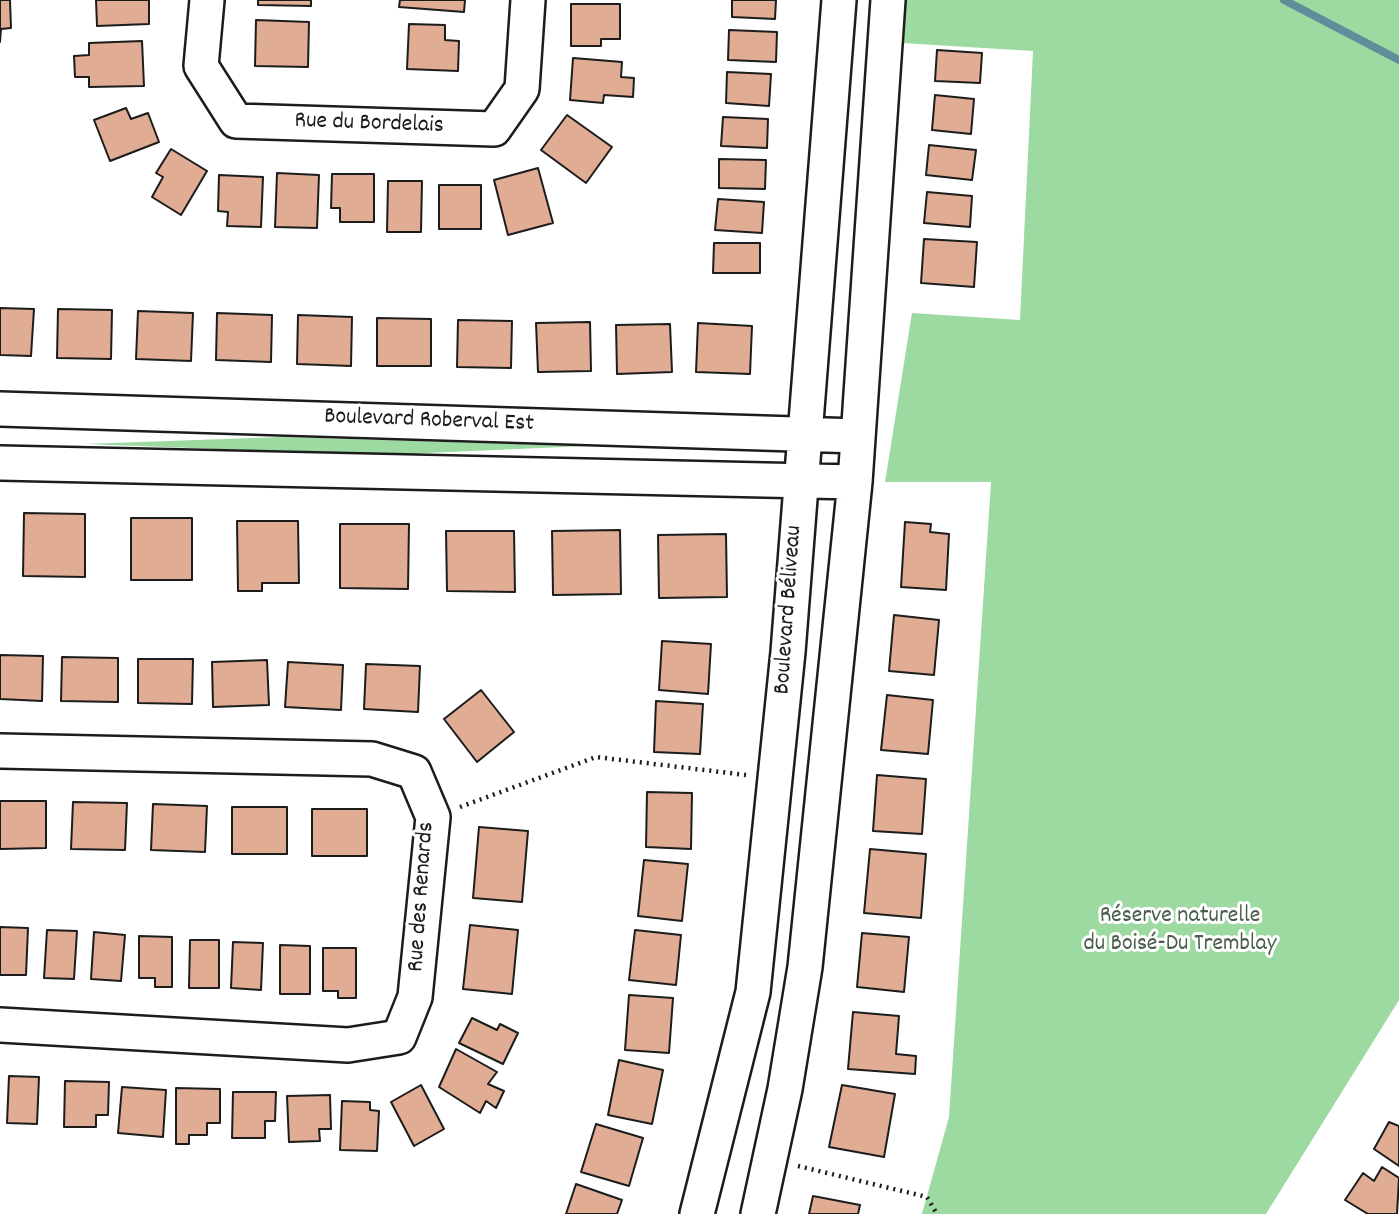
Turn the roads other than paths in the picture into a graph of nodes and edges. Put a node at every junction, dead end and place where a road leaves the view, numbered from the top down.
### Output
1 (207, 0) edge
2 (528, 0) edge
3 (839, 0) edge
4 (888, 0) edge
5 (0, 409) edge
6 (804, 433) junction
7 (858, 436) junction
8 (0, 463) edge
9 (800, 482) junction
10 (855, 482) junction
11 (0, 751) edge
12 (0, 1025) edge
13 (697, 1214) edge
14 (758, 1214) edge

1 - 2 street, Rue du Bordelais
3 - 6 street, Boulevard Béliveau
4 - 7 street, Boulevard Béliveau
5 - 6 street, Boulevard Roberval Est
6 - 7 street, Boulevard Roberval Est
6 - 9 street, Boulevard Béliveau
7 - 10 street, Boulevard Béliveau
8 - 9 street, Boulevard Roberval Est
9 - 10 street, Boulevard Roberval Est
9 - 13 street, Boulevard Béliveau
10 - 14 street, Boulevard Béliveau
11 - 12 street, Rue des Renards

